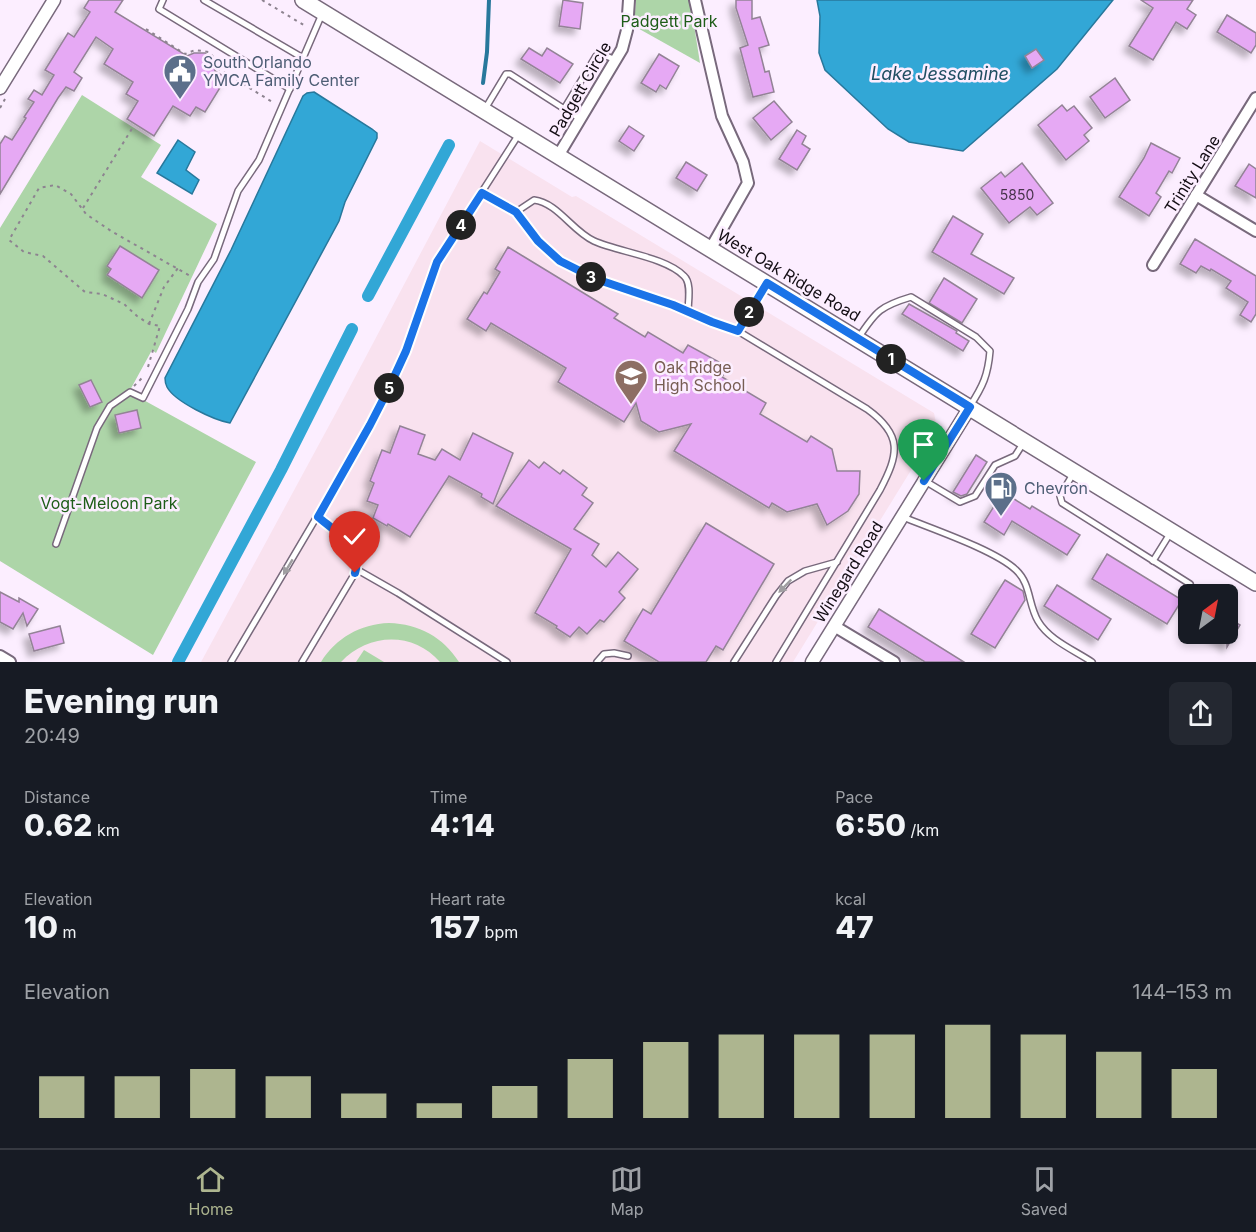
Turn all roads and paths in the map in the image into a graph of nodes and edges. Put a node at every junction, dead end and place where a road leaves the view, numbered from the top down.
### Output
1 (54, 0) edge
2 (163, 0) edge
3 (204, 0) edge
4 (262, 0) edge
5 (303, 0) edge
6 (629, 0) edge
7 (695, 0) edge
8 (323, 12) junction
9 (146, 29) dead end
10 (314, 32) junction
11 (303, 58) junction
12 (616, 60) junction
13 (0, 88) edge
14 (290, 89) junction
15 (1256, 98) edge
16 (281, 108) junction
17 (564, 109) junction
18 (484, 111) junction
19 (580, 120) junction
20 (133, 127) dead end
21 (519, 133) junction
22 (558, 156) junction
23 (482, 193) junction
24 (1196, 195) junction
25 (83, 208) junction
26 (516, 212) junction
27 (1256, 231) edge
28 (711, 248) junction
29 (1153, 265) dead end
30 (178, 268) junction
31 (192, 277) dead end
32 (767, 283) junction
33 (688, 312) junction
34 (149, 324) junction
35 (738, 331) junction
36 (858, 338) junction
37 (130, 392) junction
38 (970, 407) junction
39 (1025, 441) junction
40 (1075, 471) junction
41 (924, 481) junction
42 (902, 516) junction
43 (318, 517) junction
44 (1172, 531) junction
45 (56, 544) dead end
46 (1153, 561) junction
47 (837, 562) junction
48 (356, 569) junction
49 (1256, 583) edge
50 (1190, 584) dead end
51 (834, 626) junction
52 (0, 656) edge
53 (628, 657) dead end
54 (10, 662) edge
55 (231, 662) edge
56 (302, 662) edge
57 (507, 662) edge
58 (597, 662) edge
59 (734, 662) edge
60 (776, 662) edge
61 (812, 662) edge
62 (894, 662) edge
63 (1092, 662) edge

1 - 13 street
2 - 14 lane
3 - 11 lane
4 - 10 path
5 - 8 main road, West Oak Ridge Road
6 - 12 street, Padgett Circle
7 - 28 street
8 - 10 lane
8 - 18 main road, West Oak Ridge Road
9 - 16 path
10 - 11 lane
11 - 14 lane
12 - 17 lane
12 - 19 street, Padgett Circle
14 - 16 lane
15 - 24 street, Trinity Lane
16 - 37 lane
17 - 18 lane
17 - 19 lane
18 - 21 main road, West Oak Ridge Road
19 - 22 street, Padgett Circle
20 - 25 path
21 - 22 main road, West Oak Ridge Road
21 - 23 lane
22 - 28 main road, West Oak Ridge Road
23 - 26 lane
23 - 43 lane
24 - 27 street
24 - 29 street, Trinity Lane
25 - 30 path
25 - 34 path
26 - 33 lane
26 - 33 lane
28 - 32 main road, West Oak Ridge Road
30 - 31 path
30 - 34 path
32 - 35 lane
32 - 36 main road, West Oak Ridge Road
33 - 35 lane
34 - 37 path
35 - 47 lane
36 - 38 main road, West Oak Ridge Road
36 - 38 lane
37 - 45 lane
38 - 39 main road, West Oak Ridge Road
38 - 41 street, Winegard Road
39 - 40 main road, West Oak Ridge Road
39 - 41 lane
40 - 44 main road, West Oak Ridge Road
40 - 46 lane
41 - 42 street, Winegard Road
42 - 51 street, Winegard Road
42 - 63 lane
43 - 48 lane
43 -> 55 lane
44 - 46 lane
44 - 49 main road, West Oak Ridge Road
46 - 50 lane
47 -> 59 lane
47 - 60 lane
48 - 56 lane
48 - 57 lane
51 - 61 street, Winegard Road
51 - 62 street
52 - 54 street
53 - 58 lane

